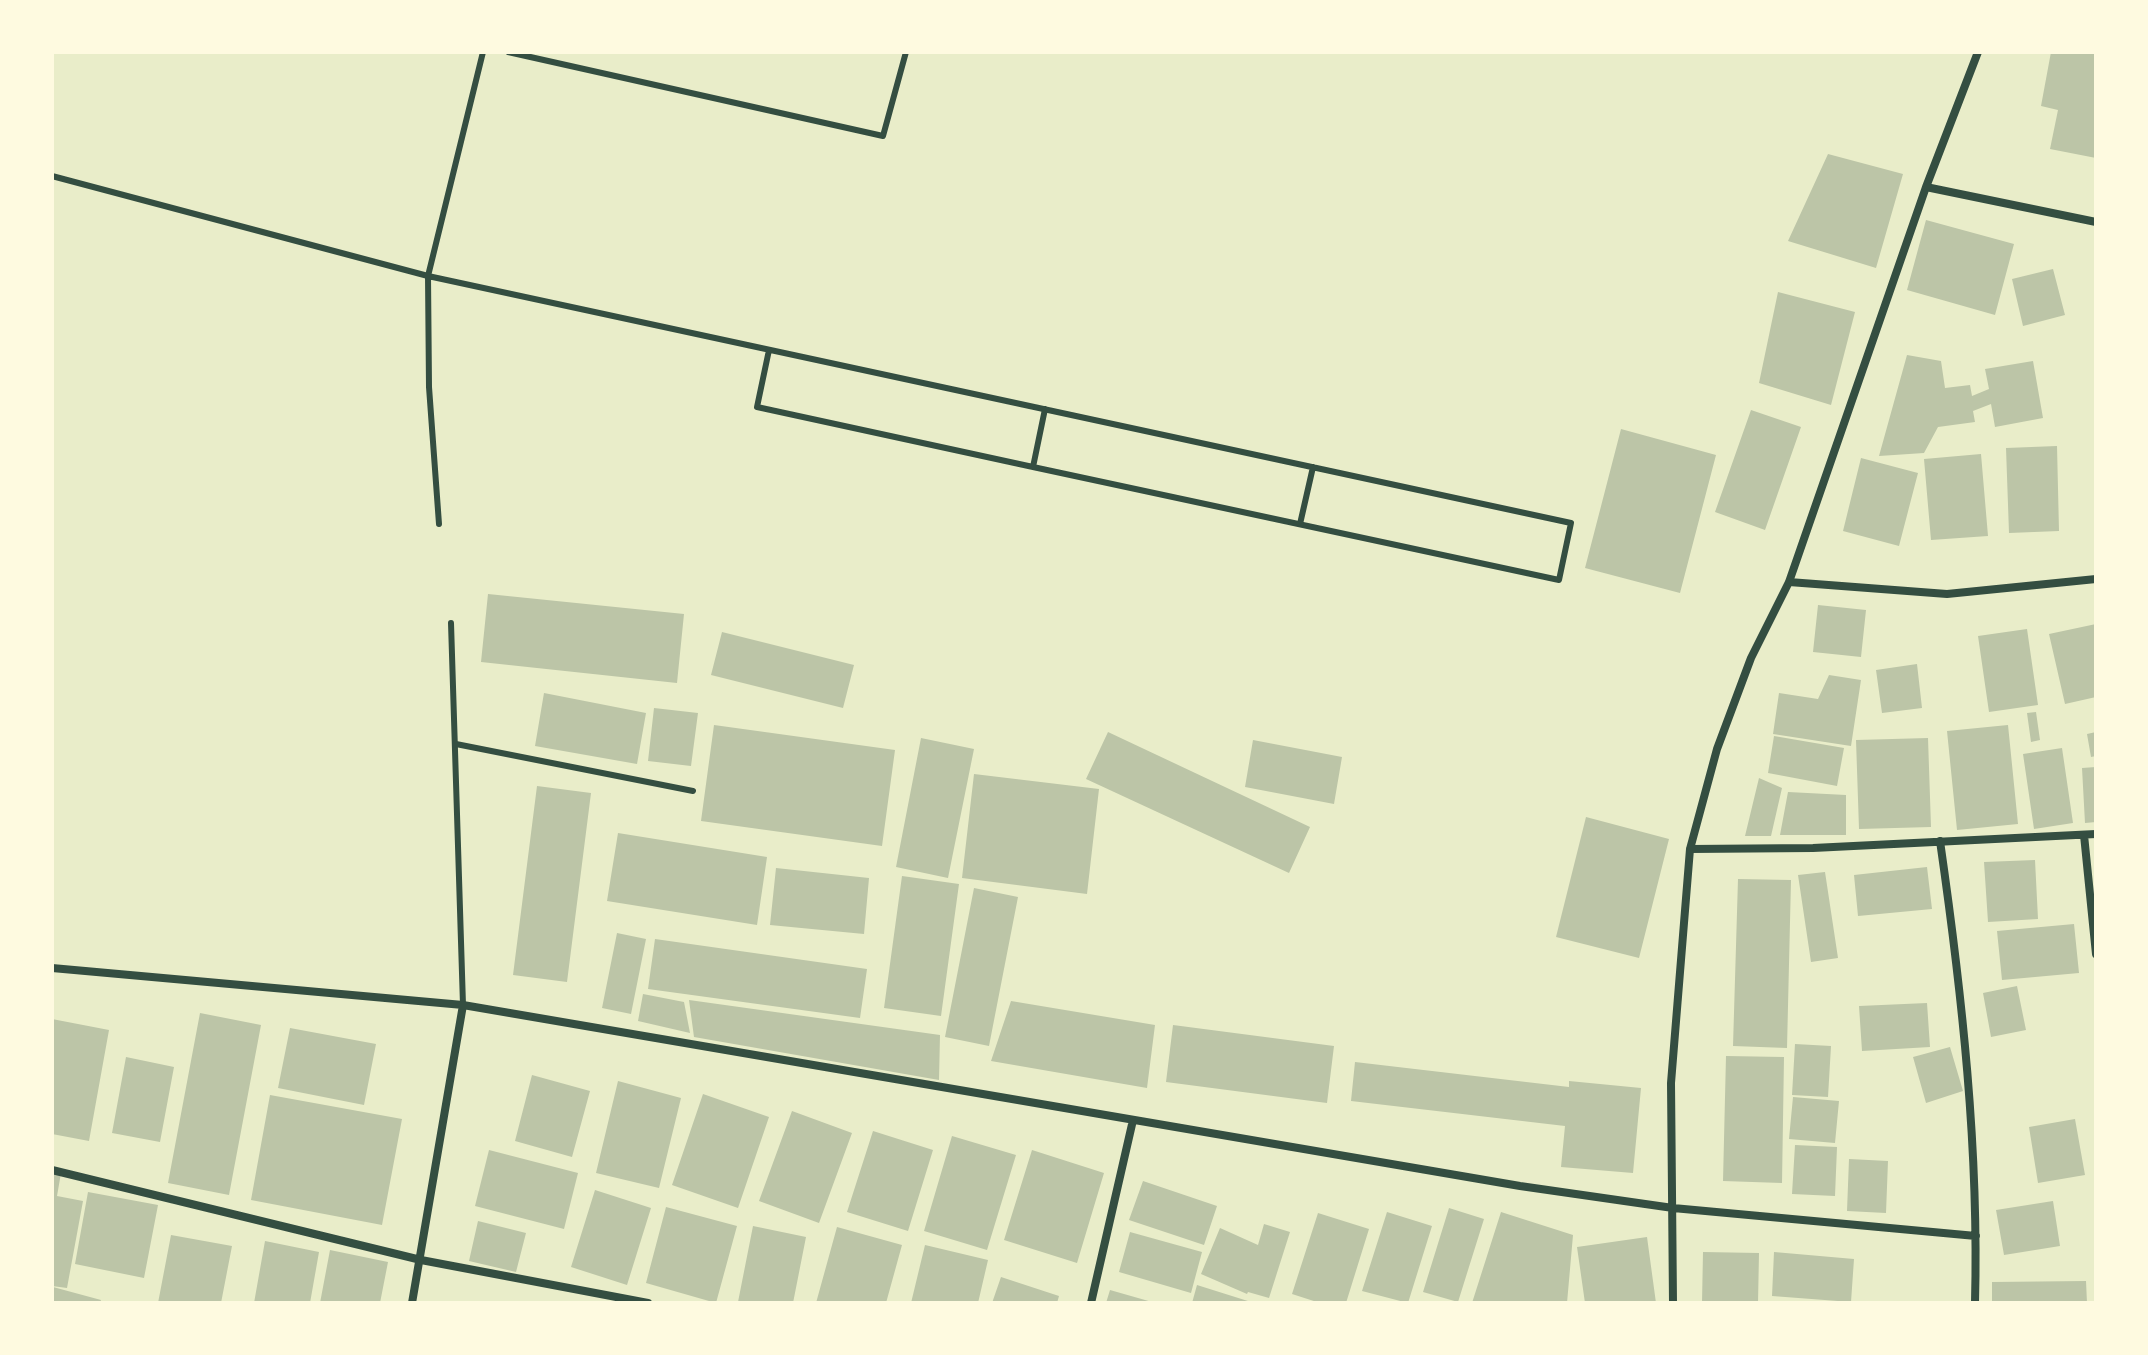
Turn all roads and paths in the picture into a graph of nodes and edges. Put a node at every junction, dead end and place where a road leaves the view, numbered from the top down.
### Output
1 (483, 52) edge
2 (508, 52) edge
3 (906, 52) edge
4 (1978, 52) edge
5 (52, 176) edge
6 (1926, 187) junction
7 (2096, 222) edge
8 (428, 276) junction
9 (769, 350) junction
10 (1045, 409) junction
11 (1033, 467) junction
12 (1313, 467) junction
13 (439, 524) dead end
14 (1300, 524) junction
15 (2096, 579) edge
16 (1789, 582) junction
17 (451, 623) dead end
18 (456, 744) junction
19 (693, 791) dead end
20 (2096, 834) edge
21 (2084, 835) junction
22 (1940, 841) junction
23 (1690, 849) junction
24 (2096, 954) edge
25 (52, 968) edge
26 (463, 1005) junction
27 (1133, 1120) junction
28 (52, 1170) edge
29 (1673, 1208) junction
30 (1976, 1236) junction
31 (421, 1260) junction
32 (412, 1303) edge
33 (648, 1303) edge
34 (1091, 1303) edge
35 (1673, 1303) edge
36 (1975, 1303) edge

1 - 8 lane
2 - 3 lane
4 - 6 street
5 - 8 lane
6 - 7 street
6 - 16 street
8 - 9 lane
8 - 13 lane
9 - 10 lane
9 - 11 lane
10 - 11 lane
10 - 12 lane
11 - 14 lane
12 - 14 lane
12 - 14 lane
15 - 16 street
16 - 23 street
17 - 18 lane
18 - 19 lane
18 - 26 lane
20 - 21 street
21 - 22 street
21 - 24 street
22 - 23 street
22 - 30 street
23 - 29 street
25 - 26 street
26 - 27 street
26 - 31 street
27 - 29 street
27 - 34 street
28 - 31 street
29 - 30 street
29 - 35 street
30 - 36 street
31 - 32 street
31 - 33 street

